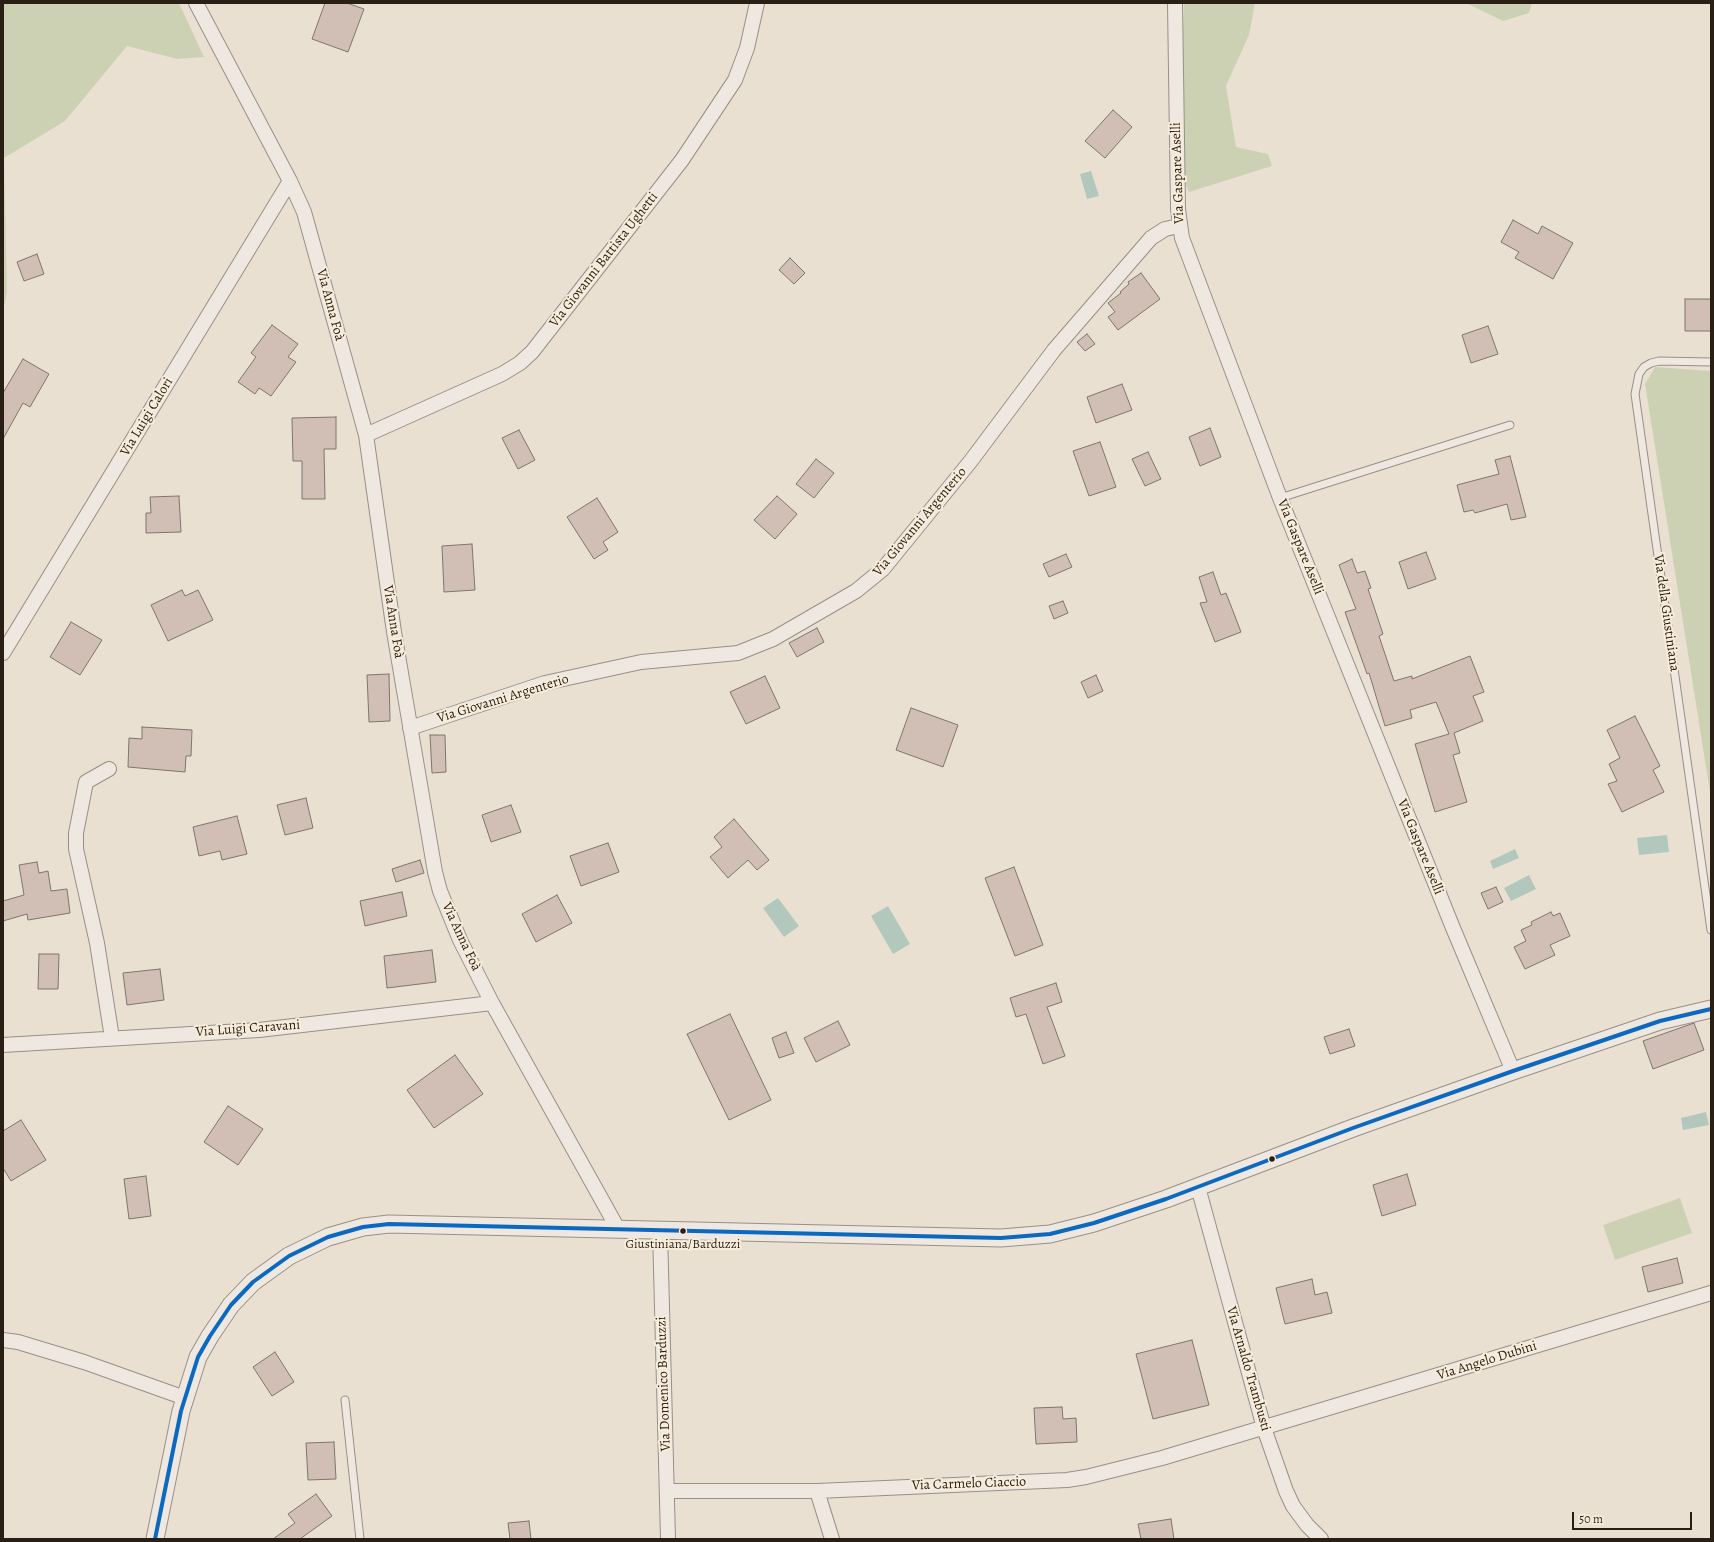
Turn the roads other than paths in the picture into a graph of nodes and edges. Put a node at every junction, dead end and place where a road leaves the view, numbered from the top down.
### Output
1 (196, 3) edge
2 (757, 3) edge
3 (1175, 3) edge
4 (290, 181) junction
5 (1179, 226) junction
6 (1711, 362) edge
7 (1510, 425) dead end
8 (366, 435) junction
9 (1280, 498) junction
10 (3, 652) edge
11 (410, 728) junction
12 (109, 769) dead end
13 (1711, 930) edge
14 (492, 1003) junction
15 (1711, 1009) edge
16 (112, 1038) junction
17 (3, 1045) edge
18 (1513, 1071) junction
19 (1198, 1187) junction
20 (618, 1229) junction
21 (660, 1230) junction
22 (1711, 1293) edge
23 (3, 1340) edge
24 (185, 1398) junction
25 (344, 1400) dead end
26 (1264, 1428) junction
27 (667, 1491) junction
28 (817, 1491) junction
29 (155, 1539) edge
30 (360, 1539) edge
31 (668, 1539) edge
32 (832, 1539) edge
33 (1321, 1539) edge

1 - 4 street, Via Anna Foà
2 - 8 street, Via Giovanni Battista Ughetti
3 - 5 street, Via Gaspare Aselli
4 - 8 street, Via Anna Foà
4 - 10 street, Via Luigi Calori
5 - 9 street, Via Gaspare Aselli
5 - 11 street, Via Giovanni Argenterio
6 - 13 lane, Via della Giustiniana
7 - 9 lane
8 - 11 street, Via Anna Foà
9 - 18 street, Via Gaspare Aselli
11 - 14 street, Via Anna Foà
12 - 16 street
14 - 16 street, Via Luigi Caravani
14 - 20 street, Via Anna Foà
15 - 18 street
16 - 17 street, Via Luigi Caravani
18 - 19 street
19 - 21 street
19 - 26 street, Via Arnaldo Trambusti
20 - 21 street
20 - 24 street
21 - 27 street, Via Domenico Barduzzi
22 - 26 street, Via Angelo Dubini
23 - 24 street
24 - 29 street
25 - 30 lane
26 - 28 street, Via Carmelo Ciaccio
26 - 33 street, Via Arnaldo Trambusti
27 - 28 street, Via Carmelo Ciaccio
27 - 31 street, Via Domenico Barduzzi
28 - 32 street

